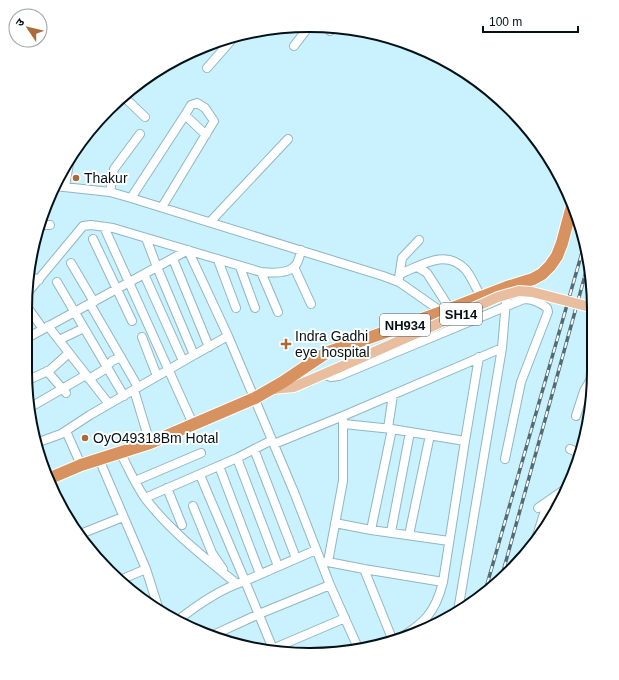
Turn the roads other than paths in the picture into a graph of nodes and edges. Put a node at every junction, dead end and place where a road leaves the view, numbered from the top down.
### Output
1 (304, 32) edge
2 (228, 44) edge
3 (294, 46) dead end
4 (207, 68) dead end
5 (128, 100) edge
6 (185, 115) junction
7 (144, 116) dead end
8 (140, 134) dead end
9 (206, 135) junction
10 (288, 139) dead end
11 (66, 176) edge
12 (61, 187) edge
13 (65, 187) junction
14 (110, 192) junction
15 (131, 198) junction
16 (162, 207) junction
17 (570, 214) edge
18 (210, 222) junction
19 (45, 225) edge
20 (50, 225) dead end
21 (104, 227) junction
22 (146, 238) junction
23 (93, 239) dead end
24 (419, 240) dead end
25 (188, 250) junction
26 (301, 250) junction
27 (173, 259) junction
28 (218, 260) junction
29 (71, 263) dead end
30 (240, 267) junction
31 (294, 267) junction
32 (417, 267) junction
33 (157, 268) junction
34 (261, 272) junction
35 (144, 274) junction
36 (34, 278) edge
37 (399, 278) junction
38 (39, 280) junction
39 (57, 282) dead end
40 (129, 282) junction
41 (33, 286) edge
42 (507, 287) junction
43 (117, 289) junction
44 (481, 297) junction
45 (92, 303) junction
46 (311, 304) dead end
47 (506, 306) junction
48 (587, 306) edge
49 (236, 308) dead end
50 (254, 308) dead end
51 (446, 311) junction
52 (32, 312) edge
53 (75, 312) junction
54 (278, 312) dead end
55 (132, 320) dead end
56 (46, 328) junction
57 (84, 328) junction
58 (32, 335) edge
59 (228, 336) junction
60 (142, 337) dead end
61 (59, 340) junction
62 (209, 347) junction
63 (502, 348) junction
64 (69, 353) junction
65 (194, 355) junction
66 (121, 357) junction
67 (479, 357) junction
68 (183, 361) junction
69 (107, 368) junction
70 (169, 369) junction
71 (47, 371) junction
72 (323, 374) junction
73 (157, 376) junction
74 (88, 377) junction
75 (32, 378) edge
76 (586, 387) edge
77 (136, 389) junction
78 (272, 389) junction
79 (64, 391) junction
80 (393, 395) junction
81 (124, 396) junction
82 (254, 398) junction
83 (109, 404) junction
84 (34, 406) edge
85 (576, 416) dead end
86 (343, 420) junction
87 (193, 424) junction
88 (390, 428) junction
89 (66, 431) junction
90 (410, 432) junction
91 (430, 435) junction
92 (41, 441) edge
93 (465, 441) junction
94 (273, 442) junction
95 (150, 443) junction
96 (254, 449) junction
97 (570, 449) dead end
98 (575, 451) edge
99 (120, 452) junction
100 (201, 453) dead end
101 (237, 458) junction
102 (99, 459) junction
103 (505, 459) dead end
104 (81, 465) junction
105 (219, 466) junction
106 (200, 474) junction
107 (53, 477) edge
108 (134, 481) junction
109 (167, 488) junction
110 (557, 495) edge
111 (145, 498) junction
112 (548, 501) junction
113 (193, 506) dead end
114 (538, 508) dead end
115 (123, 517) junction
116 (335, 523) junction
117 (541, 524) edge
118 (182, 525) dead end
119 (372, 530) junction
120 (84, 532) edge
121 (391, 532) junction
122 (410, 535) junction
123 (449, 541) junction
124 (316, 550) junction
125 (296, 558) junction
126 (325, 562) junction
127 (278, 566) junction
128 (146, 569) junction
129 (364, 569) junction
130 (260, 574) junction
131 (228, 576) junction
132 (125, 578) edge
133 (245, 580) junction
134 (443, 582) junction
135 (236, 583) junction
136 (330, 585) junction
137 (156, 602) edge
138 (459, 604) edge
139 (259, 614) junction
140 (182, 617) edge
141 (345, 618) junction
142 (418, 626) edge
143 (219, 633) edge
144 (391, 636) edge
145 (356, 644) edge
146 (271, 646) edge
147 (278, 646) edge

1 - 3 street
2 - 4 street
5 - 7 street
6 - 9 street
6 - 9 street
6 - 15 street
8 - 14 street
9 - 16 street
10 - 18 street
11 - 13 street
12 - 13 street
13 - 14 street
14 - 15 street
15 - 16 street
16 - 18 street
17 - 42 highway, NH934
18 - 26 street
19 - 20 street
21 - 22 street
21 - 38 street
21 - 40 street
22 - 25 street
22 - 33 street
23 - 43 street
24 - 37 street
25 - 27 street
25 - 28 street
25 - 59 street
26 - 31 street
26 - 37 street
27 - 33 street
27 - 62 street
28 - 30 street
28 - 49 street
29 - 45 street
30 - 34 street
30 - 50 street
31 - 34 street
31 - 46 street
32 - 37 street
32 - 44 street
32 - 51 street
33 - 35 street
33 - 65 street
34 - 54 street
35 - 40 street
35 - 68 street
36 - 38 street
37 - 51 street
38 - 41 street
39 - 53 street
40 - 43 street
40 - 70 street
42 - 44 highway, NH934
42 - 47 street
43 - 45 street
43 - 55 street
44 - 51 highway, NH934
45 - 53 street
45 - 66 street
47 - 63 street
47 - 72 street
47 - 103 street
48 - 72 main road, SH14, bridge
51 - 78 highway, NH934
52 - 56 street
53 - 56 street
53 - 57 street
56 - 58 street
56 - 61 street
57 - 61 street
57 - 69 street
59 - 62 street
59 - 82 street
60 - 73 street
61 - 64 street
62 - 65 street
63 - 67 street
63 - 138 street
64 - 71 street
64 - 74 street
65 - 68 street
66 - 69 street
66 - 77 street
67 - 80 street
67 - 93 street
68 - 70 street
69 - 74 street
69 - 81 street
70 - 73 street
70 - 87 street
71 - 75 street
71 - 79 street
72 - 78 main road, SH14
73 - 77 street
74 - 79 street
74 - 83 street
76 - 85 street
77 - 81 street
77 - 95 street
78 - 82 highway, NH934
79 - 84 street
80 - 86 street
80 - 88 street
81 - 83 street
82 - 87 highway, NH934
82 - 94 street
83 - 89 street
86 - 88 street
86 - 94 street
86 - 116 street
87 - 95 highway, NH934
88 - 90 street
88 - 119 street
89 - 92 street
89 - 104 street
90 - 91 street
90 - 121 street
91 - 93 street
91 - 122 street
93 - 123 street
94 - 96 street
94 - 124 street
95 - 99 highway, NH934
96 - 101 street
96 - 125 street
97 - 98 street
99 - 102 highway, NH934
99 - 108 street
100 - 108 street
101 - 105 street
101 - 127 street
102 - 104 highway, NH934
102 - 115 street
104 - 107 highway, NH934
105 - 106 street
105 - 130 street
106 - 109 street
106 - 133 street
108 - 111 street
109 - 111 street
109 - 118 street
110 - 112 street
111 - 131 street
112 - 114 street
112 - 117 street
113 - 131 street
115 - 120 street
115 - 128 street
116 - 119 street
116 - 126 street
119 - 121 street
121 - 122 street
122 - 123 street
123 - 134 street
124 - 125 street
124 - 126 street
125 - 127 street
126 - 129 street
126 - 136 street
127 - 130 street
128 - 132 street
128 - 137 street
129 - 134 street
129 - 144 street
130 - 133 street
131 - 135 street
133 - 135 street
133 - 139 street
134 - 142 street
135 - 140 street
136 - 139 street
136 - 141 street
139 - 143 street
139 - 146 street
141 - 145 street
141 - 147 street

